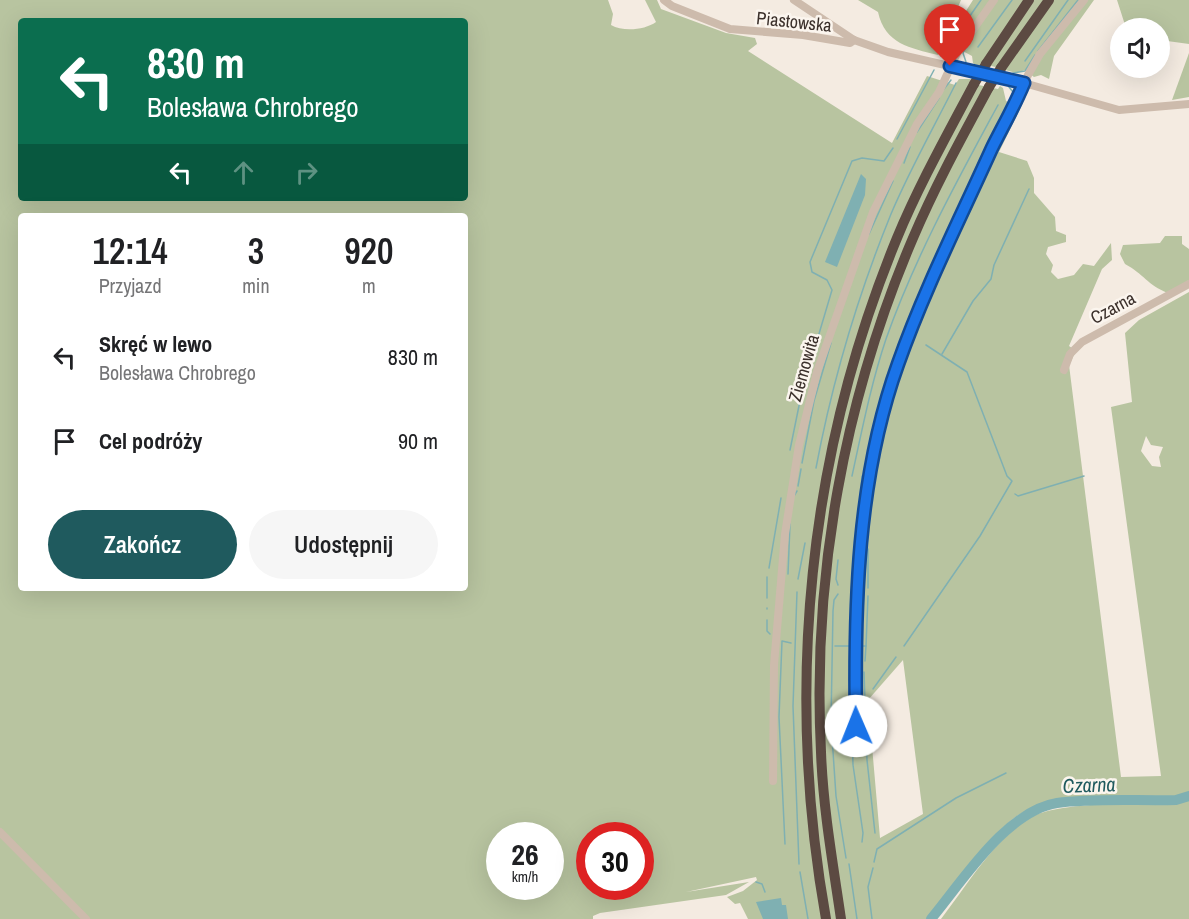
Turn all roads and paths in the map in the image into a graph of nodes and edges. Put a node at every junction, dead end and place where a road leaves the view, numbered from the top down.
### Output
1 (664, 0) edge
2 (794, 0) edge
3 (994, 0) edge
4 (1029, 0) edge
5 (1049, 0) edge
6 (1084, 0) edge
7 (854, 40) junction
8 (950, 66) junction
9 (1024, 83) junction
10 (1189, 104) edge
11 (1189, 284) edge
12 (1064, 370) dead end
13 (856, 726) dead end
14 (773, 781) dead end
15 (0, 832) edge
16 (86, 919) edge
17 (826, 919) edge
18 (841, 919) edge

1 - 7 street, Piastowska
2 - 7 street
3 - 8 street, Ziemowita
4 - 17 highway, bridge
5 - 18 highway, bridge
6 - 9 street
7 - 8 street
8 - 9 street
8 - 14 street, Ziemowita
9 - 10 street
9 - 13 street
11 - 12 street, Czarna
15 - 16 street

